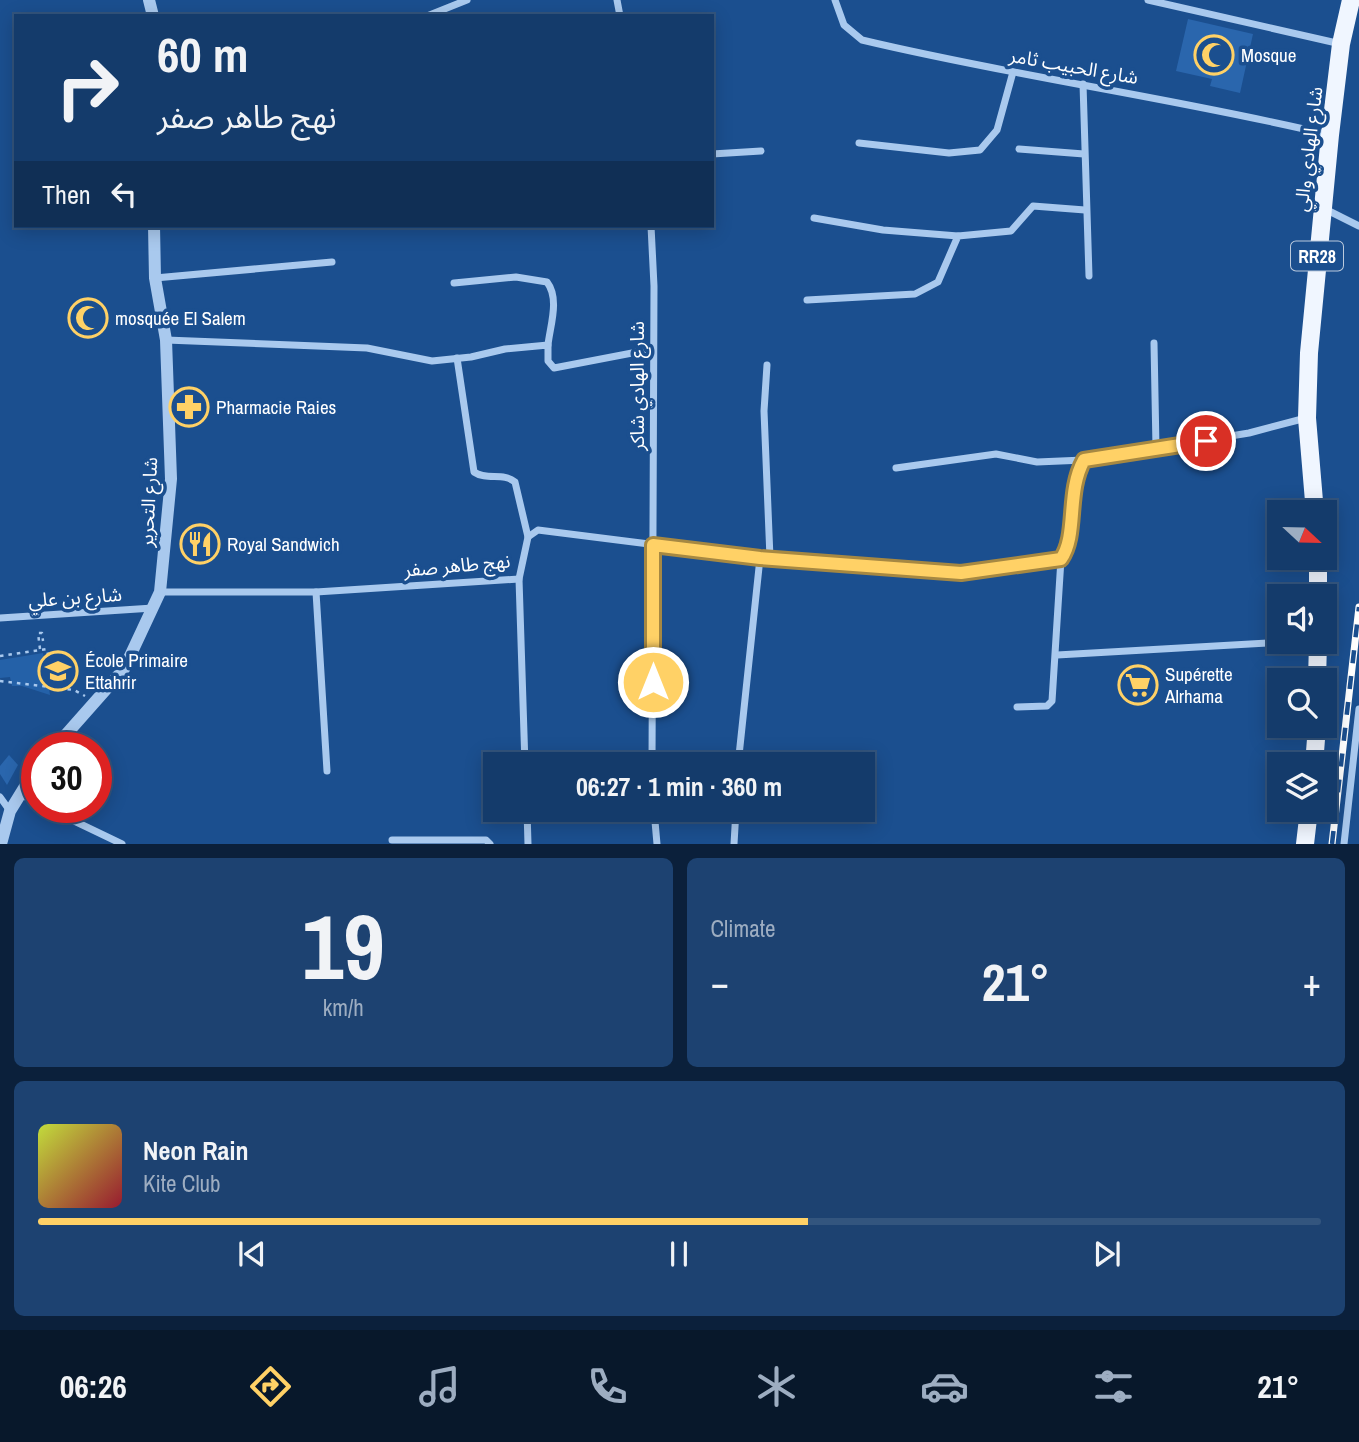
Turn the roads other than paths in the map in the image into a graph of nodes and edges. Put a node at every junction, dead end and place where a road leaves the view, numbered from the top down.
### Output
1 (467, 0) edge
2 (835, 0) edge
3 (1148, 0) edge
4 (1351, 0) edge
5 (432, 14) edge
6 (1341, 44) junction
7 (1013, 72) junction
8 (1083, 84) junction
9 (1330, 135) junction
10 (859, 143) dead end
11 (1019, 149) dead end
12 (761, 151) dead end
13 (714, 154) edge
14 (1084, 154) junction
15 (1322, 207) junction
16 (1085, 210) junction
17 (814, 218) dead end
18 (1359, 226) edge
19 (154, 228) edge
20 (651, 228) edge
21 (958, 236) junction
22 (332, 262) dead end
23 (1089, 276) dead end
24 (155, 278) junction
25 (454, 283) dead end
26 (807, 300) dead end
27 (166, 340) junction
28 (1154, 343) dead end
29 (548, 345) junction
30 (653, 349) junction
31 (457, 359) junction
32 (766, 365) dead end
33 (1307, 418) junction
34 (1156, 448) junction
35 (1084, 460) junction
36 (896, 468) dead end
37 (1314, 500) edge
38 (528, 537) junction
39 (653, 545) junction
40 (760, 558) junction
41 (770, 558) junction
42 (1061, 559) junction
43 (519, 579) junction
44 (160, 592) junction
45 (316, 592) junction
46 (153, 608) junction
47 (0, 618) edge
48 (1267, 643) edge
49 (1057, 655) junction
50 (1017, 708) dead end
51 (1359, 709) edge
52 (68, 732) edge
53 (526, 752) edge
54 (652, 752) edge
55 (739, 752) edge
56 (327, 771) dead end
57 (21, 791) edge
58 (19, 794) joint
59 (0, 797) edge
60 (10, 811) junction
61 (527, 822) edge
62 (655, 822) edge
63 (735, 822) edge
64 (1308, 822) edge
65 (78, 823) edge
66 (392, 840) dead end
67 (1, 844) edge
68 (122, 844) edge
69 (489, 844) edge
70 (528, 844) edge
71 (657, 844) edge
72 (734, 844) edge
73 (1305, 844) edge
74 (1344, 844) edge

1 - 5 street
2 - 7 street, شارع الحبيب ثامر
3 - 6 street
4 - 6 main road, شارع الهادي والي / RR28
6 - 9 main road, شارع الهادي والي / RR28
7 - 8 street, شارع الحبيب ثامر
7 - 10 street
8 - 9 street, شارع الحبيب ثامر
8 - 14 street
9 - 15 main road, شارع الهادي والي / RR28
11 - 14 street
12 - 13 street
14 - 16 street
15 - 18 street
15 - 33 main road, شارع الهادي والي / RR28
16 - 21 street
16 - 23 street
17 - 21 street
19 - 24 street, شارع التحرير
20 - 30 street, شارع الهادي شاكر
21 - 26 street
22 - 24 street
24 - 27 street, شارع التحرير
25 - 29 street
27 - 31 street
27 - 44 street, شارع التحرير
28 - 34 street
29 - 30 street
29 - 31 street
30 - 39 street, شارع الهادي شاكر
31 - 38 street
32 - 41 street
33 - 34 street
33 - 37 main road, شارع الهادي والي / RR28
34 - 35 street
35 - 36 street
35 - 42 street
38 - 39 street, نهج طاهر صفر
38 - 43 street, نهج طاهر صفر
39 - 40 street, نهج طاهر صفر
39 - 54 street, شارع الهادي شاكر
40 - 41 street, نهج طاهر صفر
40 - 55 street
41 - 42 street, نهج طاهر صفر
42 - 49 street
43 - 45 street, نهج طاهر صفر
43 - 53 street
44 - 45 street, نهج طاهر صفر
44 - 46 street, شارع التحرير
45 - 56 street
46 - 47 street, شارع بن علي
46 - 52 street, شارع التحرير
48 - 49 street
49 - 50 street
51 - 74 street
57 - 58 street
58 - 60 street
59 - 60 street
60 - 67 street
61 - 70 street
62 - 71 street
63 - 72 street
64 - 73 main road
65 - 68 street
66 - 69 street

